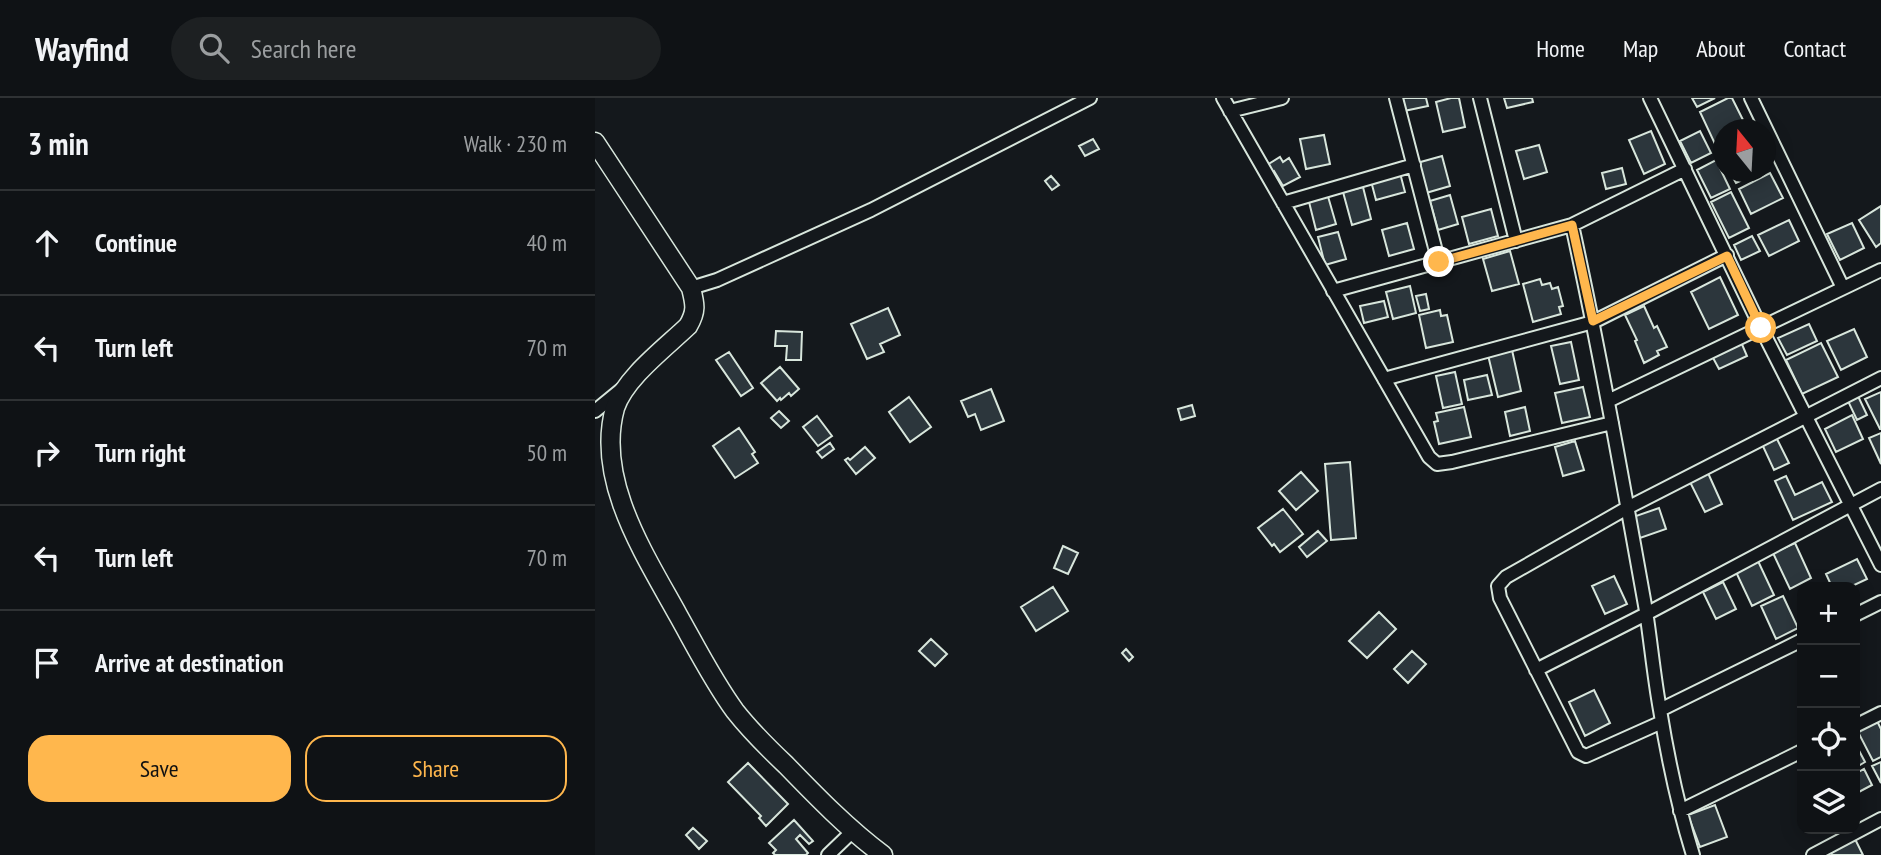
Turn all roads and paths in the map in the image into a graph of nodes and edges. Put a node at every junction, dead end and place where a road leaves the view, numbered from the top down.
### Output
1 (1090, 98) edge
2 (1223, 98) edge
3 (1282, 98) edge
4 (1397, 98) edge
5 (1480, 98) edge
6 (1650, 98) edge
7 (1751, 98) edge
8 (1230, 111) junction
9 (595, 142) edge
10 (1414, 164) junction
11 (1685, 169) junction
12 (1283, 203) junction
13 (1572, 225) junction
14 (1516, 241) junction
15 (1727, 256) junction
16 (1439, 262) junction
17 (1881, 270) edge
18 (691, 288) junction
19 (1843, 288) junction
20 (1333, 291) junction
21 (1593, 321) junction
22 (1761, 328) junction
23 (1881, 378) edge
24 (1384, 379) junction
25 (625, 386) junction
26 (1608, 401) junction
27 (595, 411) edge
28 (1807, 415) junction
29 (1612, 423) junction
30 (1881, 489) edge
31 (1851, 505) junction
32 (1627, 508) junction
33 (1881, 565) edge
34 (1881, 602) edge
35 (1860, 612) edge
36 (1646, 614) junction
37 (1797, 643) edge
38 (1536, 670) junction
39 (1881, 713) edge
40 (1661, 716) junction
41 (1860, 724) edge
42 (1797, 753) edge
43 (1680, 811) junction
44 (1881, 819) edge
45 (854, 830) junction
46 (828, 855) edge
47 (883, 855) edge
48 (1693, 855) edge
49 (1813, 855) edge

1 - 18 street
2 - 8 street
3 - 8 street
4 - 10 street
5 - 14 street
6 - 11 street
7 - 19 street
8 - 12 street
9 - 18 street
10 - 12 street
10 - 16 street
11 - 13 street
11 - 15 street
12 - 20 street
13 - 14 street
13 - 21 street
14 - 16 street
15 - 21 street
15 - 22 street
16 - 20 street
17 - 19 street
18 - 25 street
19 - 22 street
20 - 24 street
21 - 24 street
21 - 26 street
22 - 26 street
22 - 28 street
23 - 28 street
24 - 29 street
25 - 27 street
25 - 45 street
26 - 29 street
28 - 31 street
28 - 32 street
29 - 32 street
30 - 31 street
31 - 33 street
31 - 36 street
32 - 36 street
32 - 38 street
34 - 35 street
36 - 38 street
36 - 40 street
37 - 40 street
38 - 40 street
39 - 41 street
40 - 43 street
42 - 43 street
43 - 48 street
44 - 49 street
45 - 46 street
45 - 47 street

